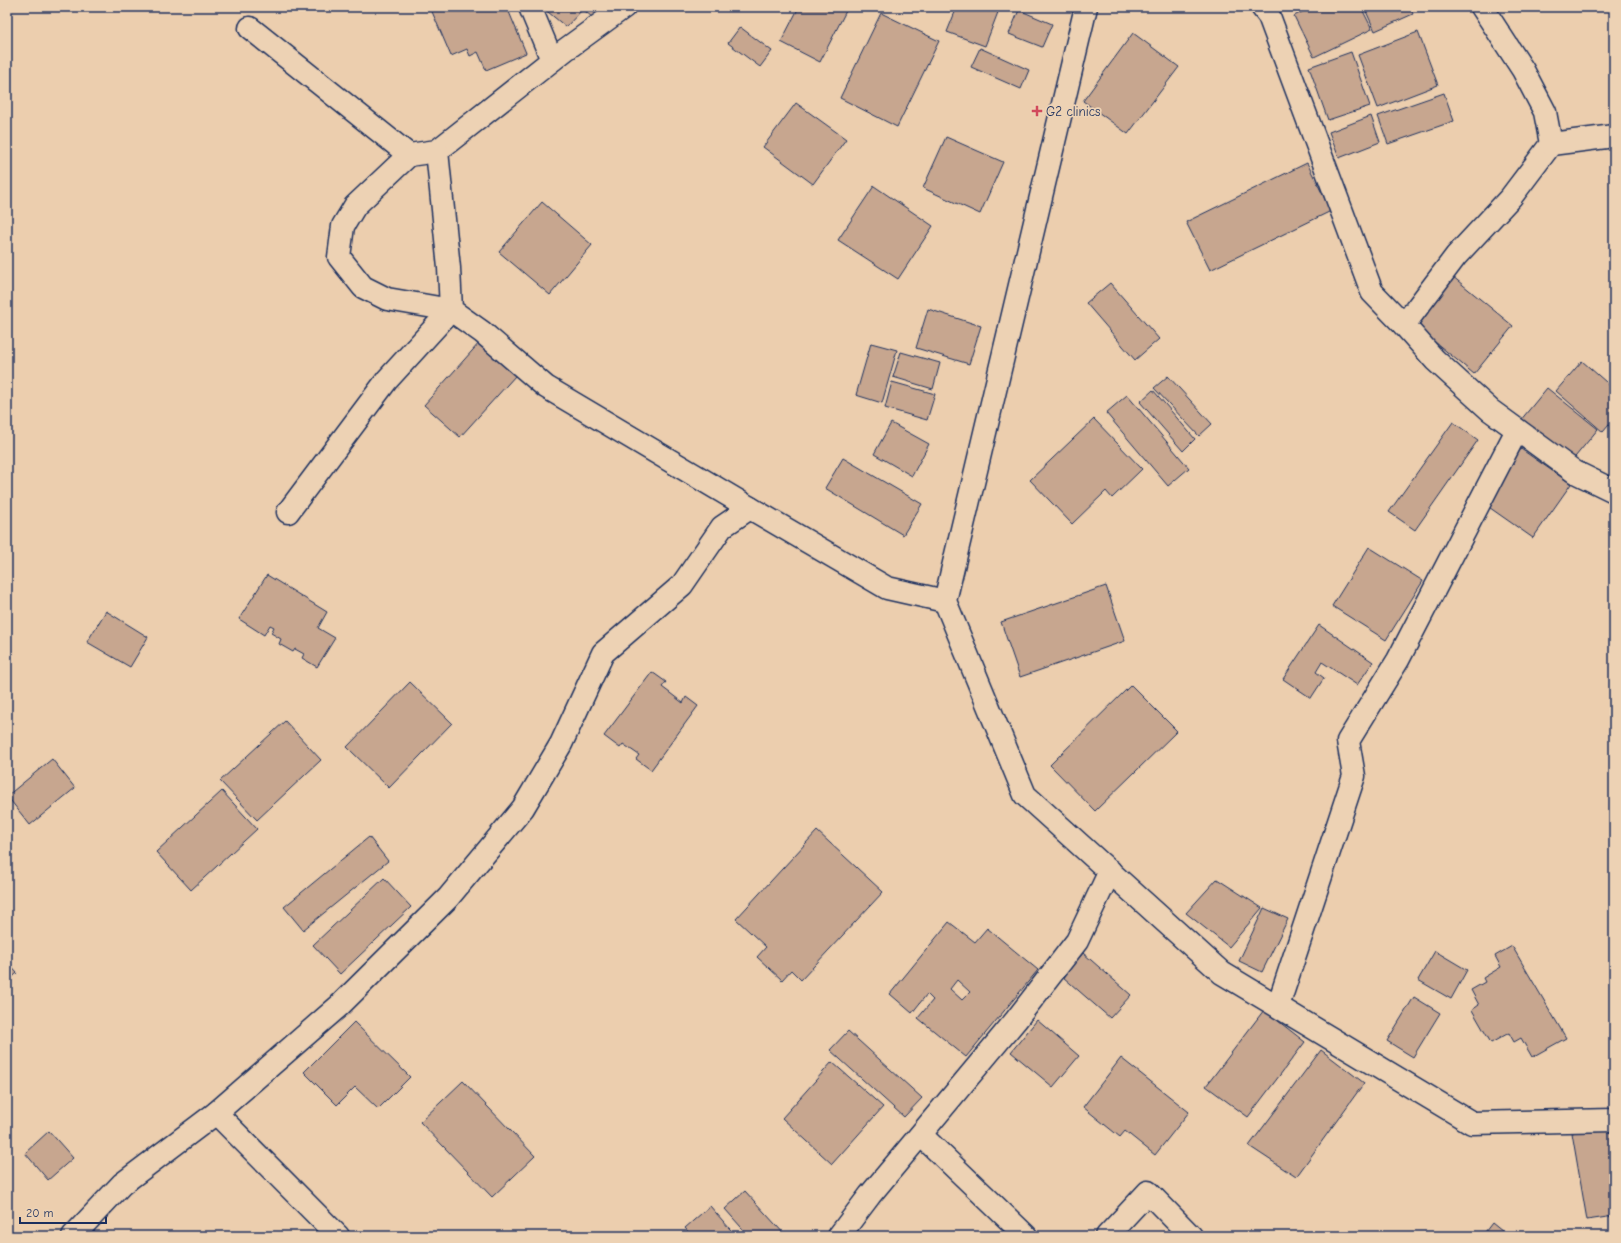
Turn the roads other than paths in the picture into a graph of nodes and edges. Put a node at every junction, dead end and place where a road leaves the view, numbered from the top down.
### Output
1 (530, 7) edge
2 (624, 7) edge
3 (1086, 7) edge
4 (1262, 7) edge
5 (1482, 7) edge
6 (250, 28) dead end
7 (552, 60) junction
8 (1614, 136) edge
9 (1551, 144) junction
10 (437, 151) junction
11 (409, 155) junction
12 (451, 310) junction
13 (1404, 325) junction
14 (1517, 430) junction
15 (1614, 491) edge
16 (750, 508) junction
17 (288, 512) dead end
18 (945, 601) junction
19 (1110, 871) junction
20 (1278, 1006) junction
21 (216, 1113) junction
22 (1614, 1120) edge
23 (921, 1135) junction
24 (72, 1236) edge
25 (338, 1236) edge
26 (839, 1236) edge
27 (1026, 1236) edge
28 (1107, 1236) edge
29 (1191, 1236) edge

1 - 7 street
2 - 7 street
3 - 18 street
4 - 13 street
5 - 9 street
6 - 11 street
7 - 10 street
8 - 9 street
9 - 13 street
10 - 11 street
10 - 12 street
11 - 12 street
12 - 16 street
12 - 17 street
13 - 14 street
14 - 15 street
14 - 20 street
16 - 18 street
16 - 21 street
18 - 19 street
19 - 20 street
19 - 23 street
20 - 22 street
21 - 24 street
21 - 25 street
23 - 26 street
23 - 27 street
28 - 29 street

